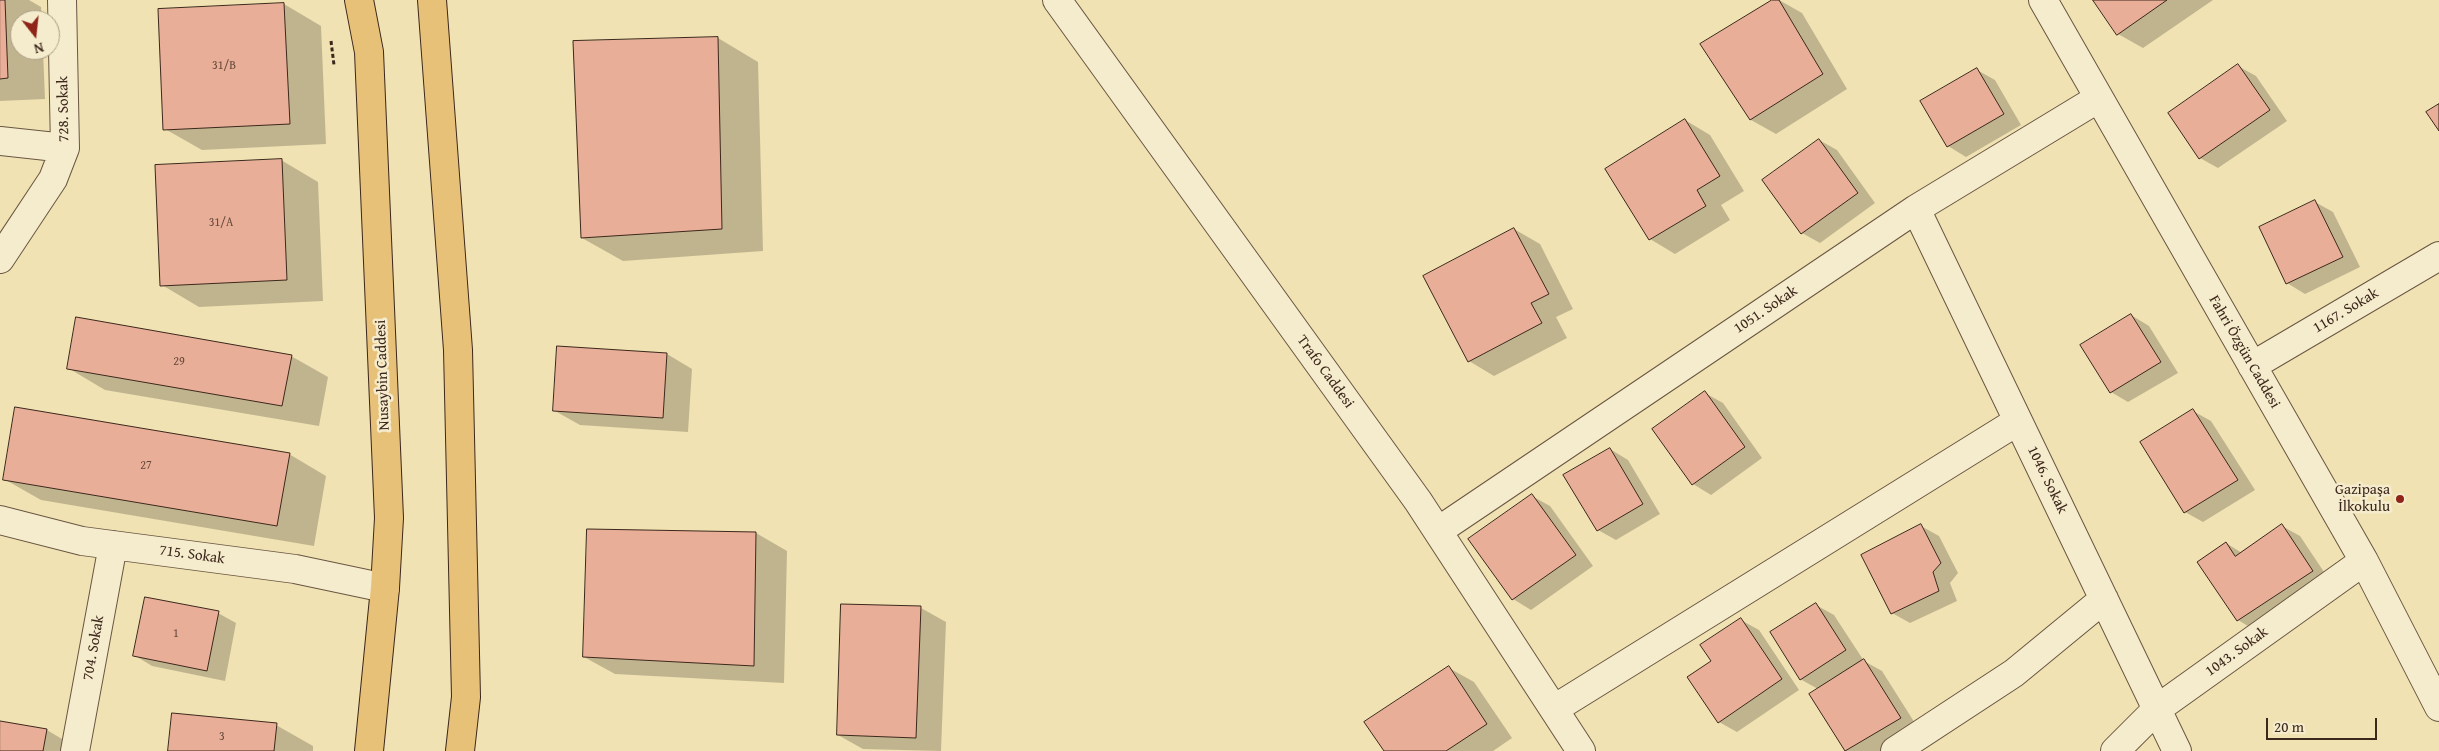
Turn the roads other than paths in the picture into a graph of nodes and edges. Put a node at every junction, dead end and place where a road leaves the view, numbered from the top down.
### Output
1 (62, 0) edge
2 (360, 0) edge
3 (432, 0) edge
4 (1057, 0) edge
5 (2043, 0) edge
6 (2099, 98) junction
7 (0, 141) edge
8 (64, 148) junction
9 (1916, 209) junction
10 (2439, 256) edge
11 (0, 259) edge
12 (2252, 366) junction
13 (2018, 421) junction
14 (0, 520) edge
15 (1438, 531) junction
16 (113, 545) junction
17 (2364, 561) junction
18 (385, 588) junction
19 (2104, 599) junction
20 (2439, 706) edge
21 (1554, 709) junction
22 (2157, 709) junction
23 (75, 751) edge
24 (369, 751) edge
25 (460, 751) edge
26 (1581, 751) edge
27 (1895, 751) edge
28 (2115, 751) edge
29 (2177, 751) edge

1 - 8 street, 728. Sokak
2 - 18 main road, Nusaybin Caddesi
3 - 25 main road
4 - 15 street, Trafo Caddesi
5 - 6 street, Fahri Özgün Caddesi
6 - 9 street, 1051. Sokak
6 - 12 street, Fahri Özgün Caddesi
7 - 8 street
8 - 11 street, 728. Sokak
9 - 13 street, 1046. Sokak
9 - 15 street, 1051. Sokak
10 - 12 street, 1167. Sokak
12 - 17 street, Fahri Özgün Caddesi
13 - 19 street, 1046. Sokak
13 - 21 street
14 - 16 street, 715. Sokak
15 - 21 street, Trafo Caddesi
16 - 18 street, 715. Sokak
16 - 23 street, 704. Sokak
17 - 20 street, Fahri Özgün Caddesi
17 - 22 street, 1043. Sokak
18 - 24 main road, Nusaybin Caddesi
19 - 22 street, 1046. Sokak
19 - 27 street
21 - 26 street, Trafo Caddesi
22 - 28 street, 1043. Sokak
22 - 29 street, 1046. Sokak

